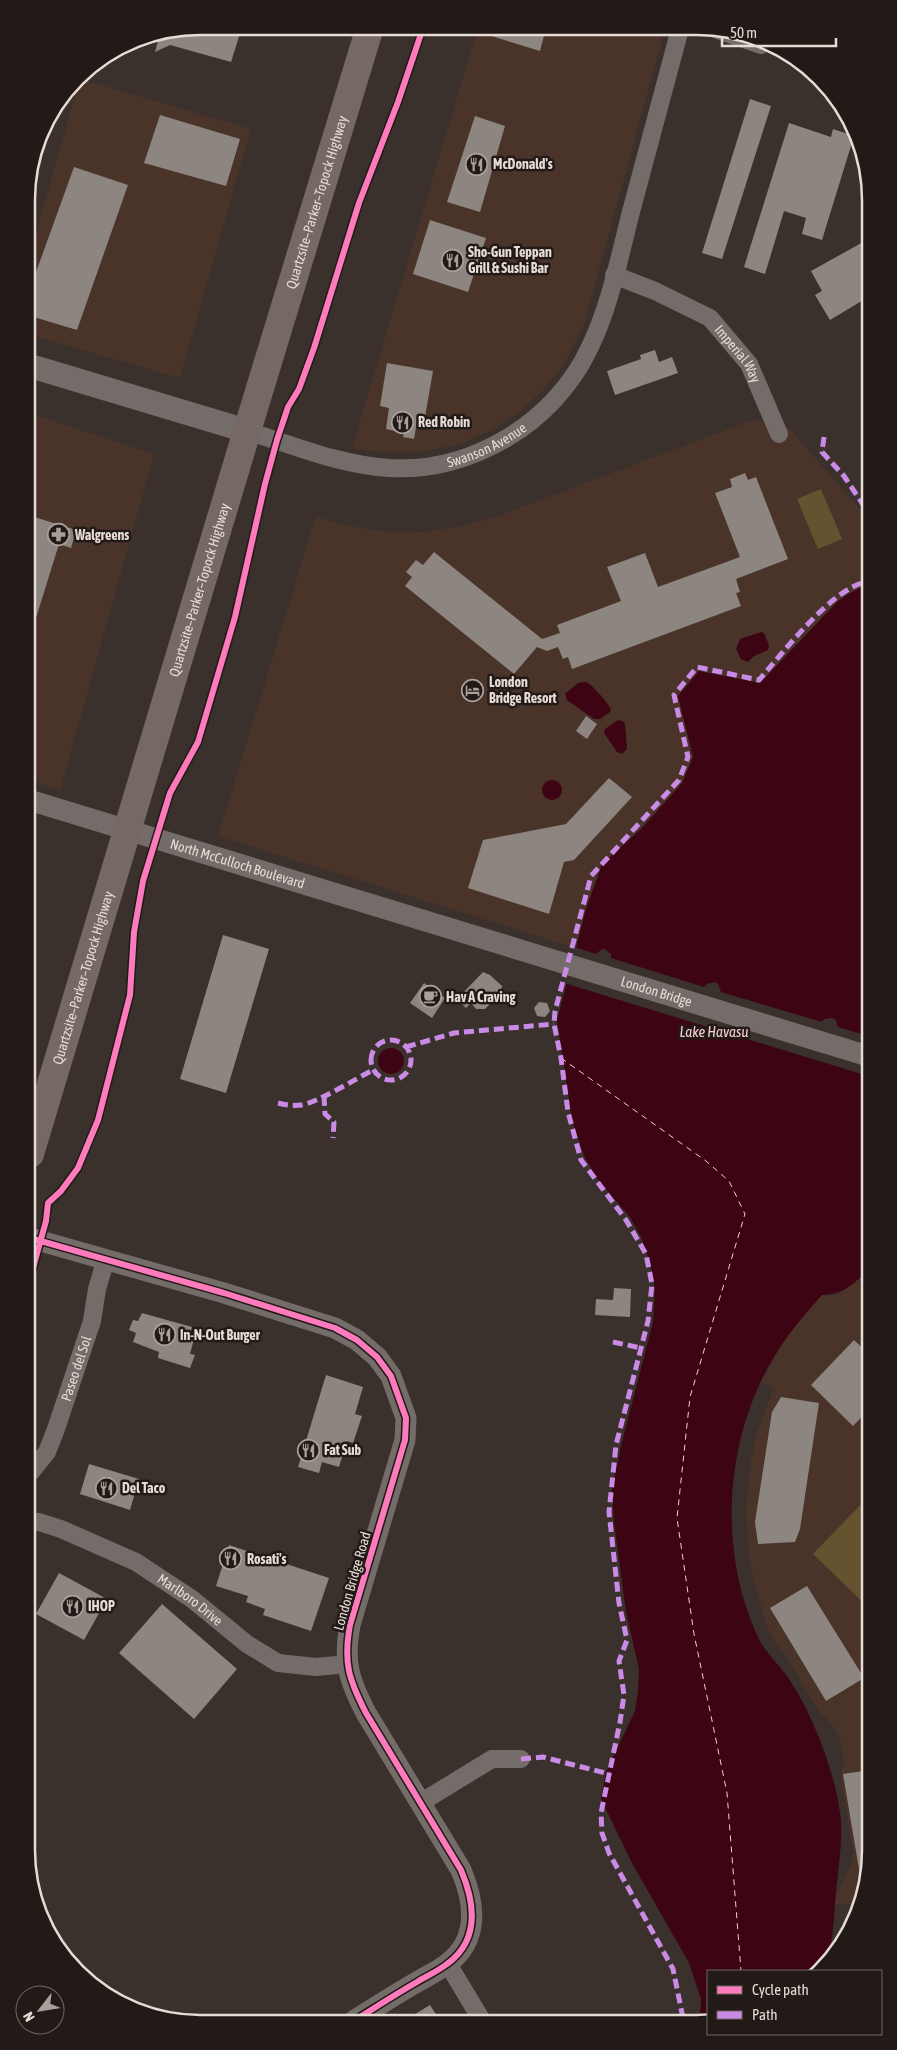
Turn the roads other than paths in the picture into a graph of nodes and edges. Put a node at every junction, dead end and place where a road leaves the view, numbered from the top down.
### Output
1 (368, 35) edge
2 (678, 35) edge
3 (614, 275) junction
4 (35, 367) edge
5 (247, 431) junction
6 (779, 434) dead end
7 (35, 802) edge
8 (444, 927) joint
9 (862, 1054) edge
10 (35, 1137) edge
11 (35, 1239) edge
12 (106, 1259) junction
13 (35, 1467) edge
14 (35, 1522) edge
15 (347, 1664) junction
16 (521, 1759) dead end
17 (420, 1803) junction
18 (448, 1964) junction
19 (363, 2015) edge
20 (479, 2015) edge

1 - 5 highway, Quartzsite–Parker–Topock Highway
2 - 3 street, Swanson Avenue
3 - 5 street, Swanson Avenue
3 - 6 street, Imperial Way
4 - 5 main road, Swanson Avenue
5 - 10 highway, Quartzsite–Parker–Topock Highway
7 - 8 street, North McCulloch Boulevard
8 - 9 street, London Bridge
11 - 12 street, London Bridge Road
12 - 13 street, Paseo del Sol
12 - 15 street, London Bridge Road
14 - 15 street, Marlboro Drive
15 - 17 street, London Bridge Road
16 - 17 street
17 - 18 street, London Bridge Road
18 - 19 street, London Bridge Road
18 - 20 street

